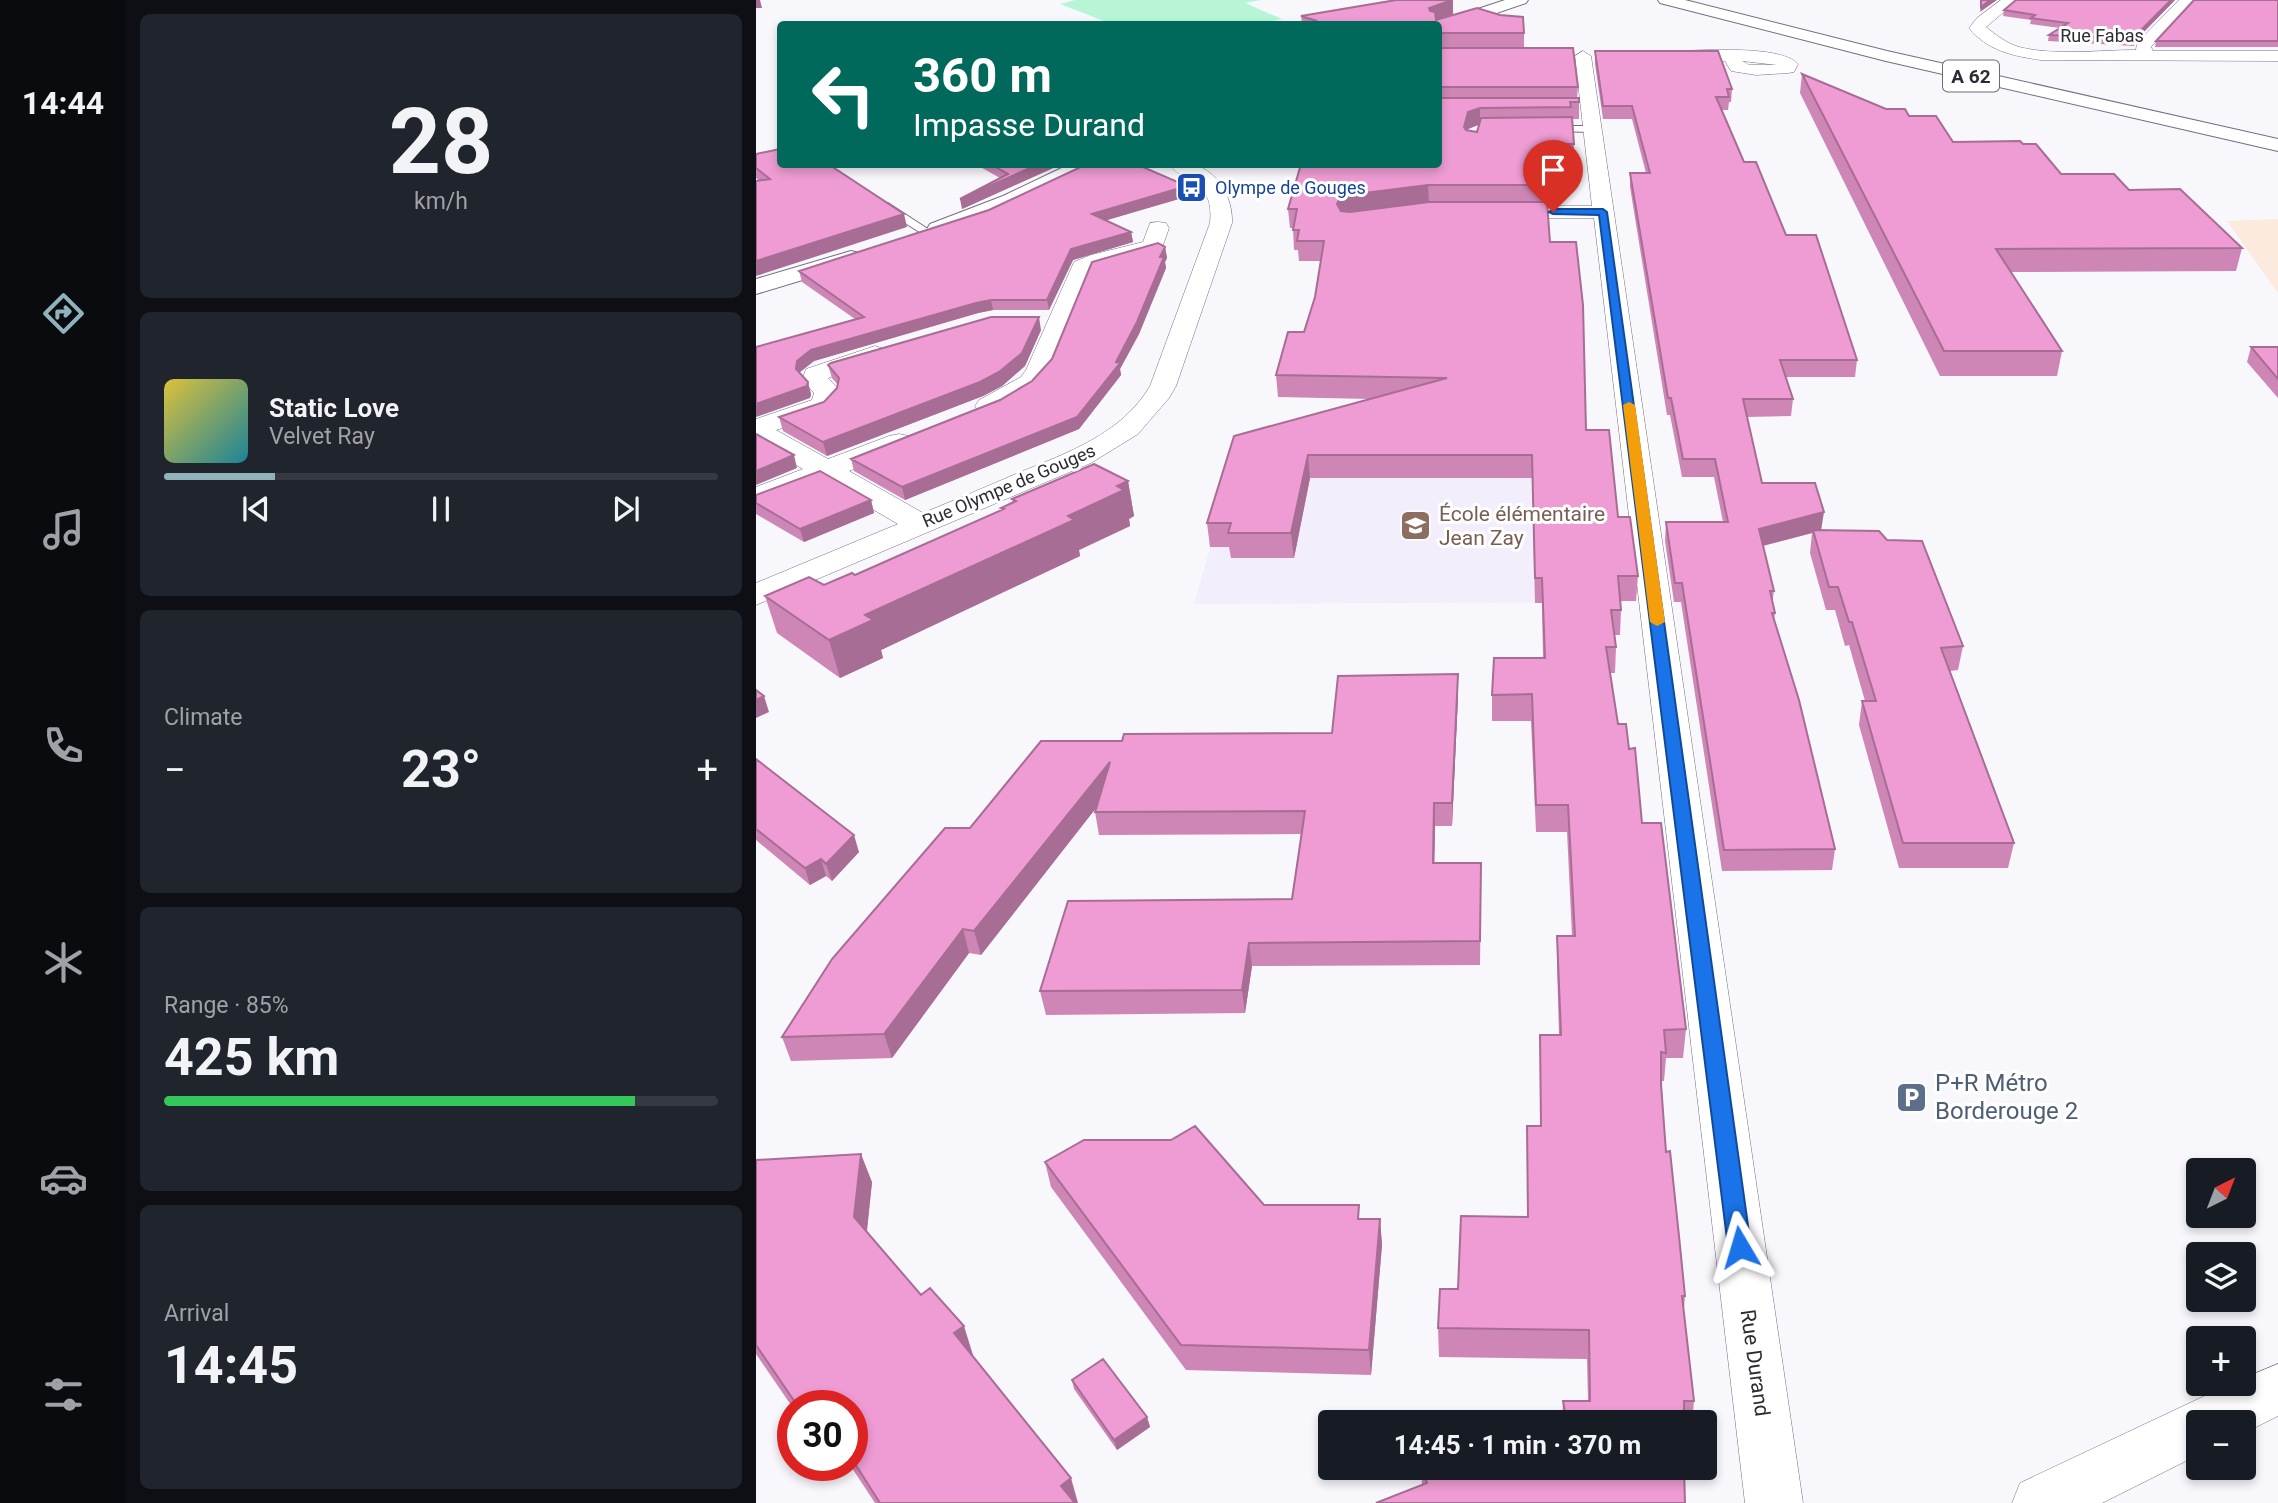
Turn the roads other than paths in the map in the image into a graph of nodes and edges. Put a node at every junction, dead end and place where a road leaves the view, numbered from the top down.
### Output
1 (1520, 0) edge
2 (1666, 0) edge
3 (1716, 0) edge
4 (2011, 0) edge
5 (2188, 0) edge
6 (1442, 27) edge
7 (1583, 56) dead end
8 (1650, 56) edge
9 (1730, 56) dead end
10 (2146, 56) junction
11 (2278, 56) edge
12 (1587, 116) junction
13 (1536, 129) edge
14 (2278, 130) edge
15 (2278, 145) edge
16 (1079, 168) edge
17 (1183, 168) edge
18 (874, 199) edge
19 (1482, 212) edge
20 (1603, 212) junction
21 (1158, 228) dead end
22 (928, 233) junction
23 (903, 241) edge
24 (867, 253) edge
25 (756, 287) edge
26 (1033, 320) edge
27 (1061, 320) junction
28 (901, 346) edge
29 (968, 414) edge
30 (756, 429) edge
31 (916, 435) edge
32 (825, 471) junction
33 (756, 497) edge
34 (921, 524) junction
35 (756, 595) edge
36 (2278, 1389) edge
37 (2234, 1410) edge
38 (2186, 1433) edge
39 (1774, 1503) edge
40 (2041, 1503) edge

1 - 6 main road
2 - 15 main road, A 62
3 - 14 main road, A 62
4 - 10 street, Rue Fabas
5 - 10 street
7 - 12 street, Rue Durand
8 - 9 street
10 - 11 street, Rue Fabas
12 - 13 lane
12 - 20 street, Rue Durand
16 - 22 main road
17 - 34 street, Rue Olympe de Gouges
18 - 22 lane
19 - 20 street
20 - 39 street, Rue Durand
21 - 27 street
22 - 23 main road
24 - 25 main road
26 - 27 street
27 - 29 street
28 - 30 street
30 - 32 street
31 - 32 street
32 - 33 street
32 - 34 street
34 - 35 street, Rue Olympe de Gouges
36 - 37 street
38 - 40 street

